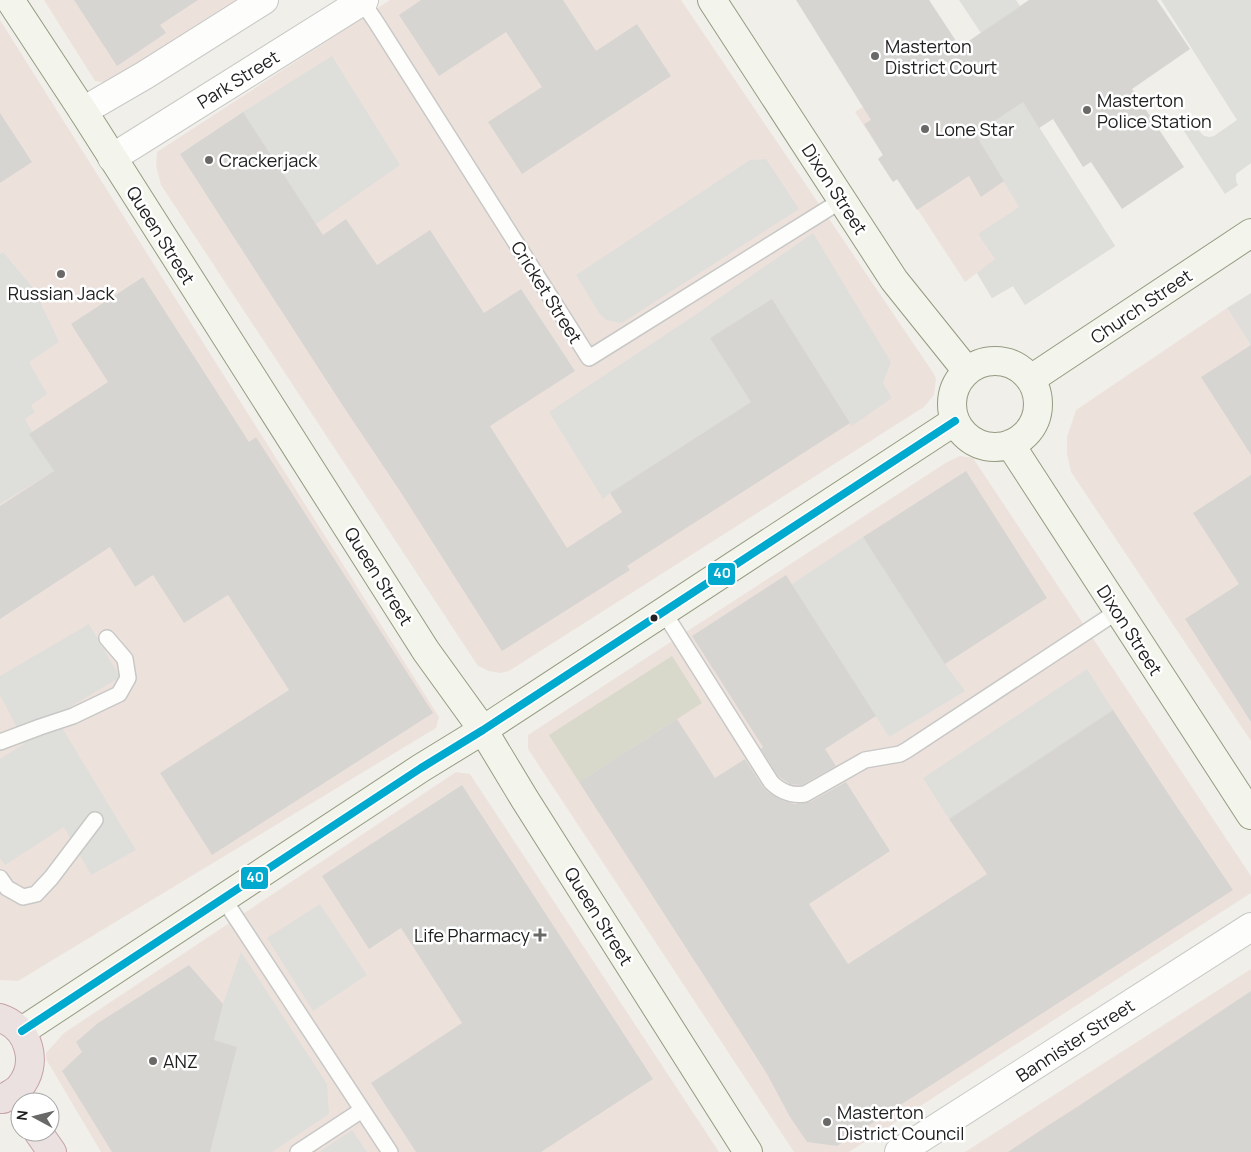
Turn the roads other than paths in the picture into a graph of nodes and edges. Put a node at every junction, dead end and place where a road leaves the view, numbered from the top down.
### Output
1 (10, 0) edge
2 (264, 0) edge
3 (362, 0) edge
4 (712, 0) edge
5 (83, 111) junction
6 (112, 158) junction
7 (842, 200) junction
8 (1251, 233) edge
9 (966, 371) junction
10 (1031, 379) junction
11 (956, 421) junction
12 (1010, 444) junction
13 (664, 611) junction
14 (1118, 611) junction
15 (107, 638) dead end
16 (483, 730) junction
17 (0, 742) edge
18 (1251, 815) edge
19 (95, 820) dead end
20 (0, 878) edge
21 (223, 898) junction
22 (1251, 928) edge
23 (11, 1024) edge
24 (16, 1092) edge
25 (362, 1110) junction
26 (298, 1152) edge
27 (390, 1152) edge
28 (748, 1152) edge
29 (899, 1152) edge

1 - 5 street, Queen Street
2 - 5 street
3 - 6 street, Park Street
3 - 7 lane, Cricket Street
4 - 7 street, Dixon Street
5 - 6 street, Queen Street
6 - 16 street, Queen Street
7 - 9 street, Dixon Street
8 - 10 street, Church Street
9 - 10 street
9 - 11 street
10 - 12 street
11 - 12 street
11 - 13 street
12 - 14 street, Dixon Street
13 - 14 lane
13 - 16 street
14 - 18 street, Dixon Street
15 - 17 lane
16 - 21 street
16 - 28 street, Queen Street
19 - 20 lane
21 - 23 street
21 - 25 lane
22 - 29 street, Bannister Street
23 - 24 highway
25 - 26 lane
25 - 27 lane

